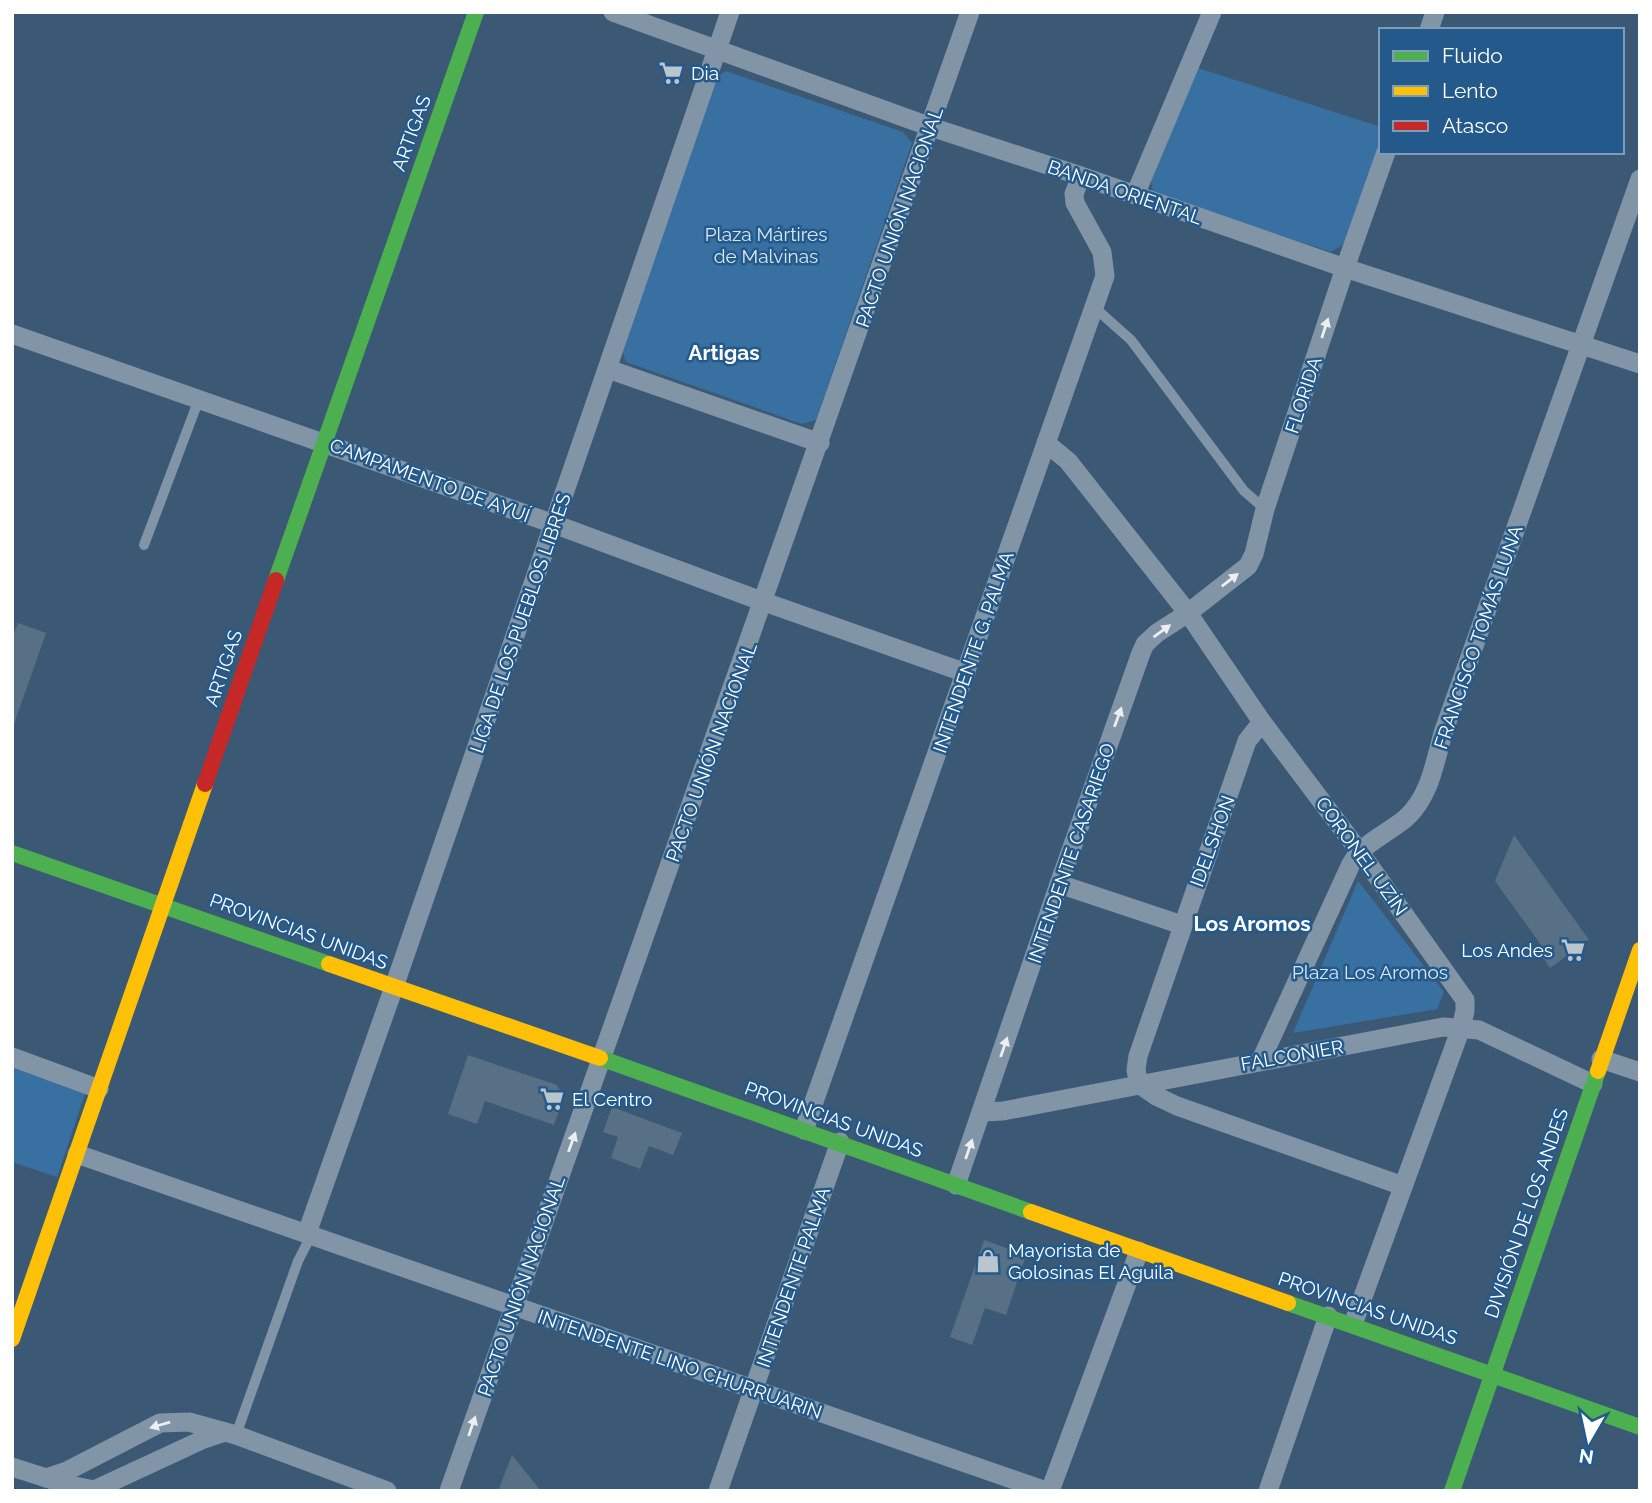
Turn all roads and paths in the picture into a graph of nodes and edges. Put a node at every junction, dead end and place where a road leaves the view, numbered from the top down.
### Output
1 (476, 12) edge
2 (613, 12) edge
3 (730, 12) edge
4 (970, 12) edge
5 (1212, 12) edge
6 (717, 49) junction
7 (931, 127) junction
8 (1385, 154) edge
9 (1081, 176) junction
10 (1640, 179) edge
11 (1135, 195) junction
12 (1345, 268) junction
13 (1095, 308) junction
14 (12, 334) edge
15 (1582, 344) junction
16 (1640, 364) edge
17 (608, 369) junction
18 (200, 399) junction
19 (324, 443) junction
20 (820, 443) junction
21 (1046, 443) junction
22 (1265, 509) junction
23 (554, 524) junction
24 (144, 545) dead end
25 (764, 602) junction
26 (1188, 613) junction
27 (966, 673) junction
28 (1262, 722) junction
29 (1359, 851) junction
30 (12, 853) edge
31 (1059, 884) junction
32 (163, 905) junction
33 (1182, 925) junction
34 (1640, 950) edge
35 (394, 987) junction
36 (1461, 1028) junction
37 (12, 1057) edge
38 (601, 1059) junction
39 (1601, 1059) junction
40 (1261, 1060) junction
41 (1640, 1072) edge
42 (1139, 1084) junction
43 (1593, 1084) junction
44 (99, 1089) junction
45 (982, 1112) junction
46 (804, 1130) junction
47 (840, 1142) junction
48 (77, 1154) junction
49 (956, 1185) junction
50 (1404, 1186) junction
51 (309, 1234) junction
52 (1139, 1251) junction
53 (514, 1306) junction
54 (1328, 1315) junction
55 (1353, 1324) junction
56 (12, 1339) edge
57 (1492, 1373) junction
58 (754, 1390) junction
59 (1640, 1427) edge
60 (231, 1434) junction
61 (12, 1467) edge
62 (46, 1478) junction
63 (387, 1491) edge
64 (449, 1491) edge
65 (718, 1491) edge
66 (1048, 1491) edge
67 (1268, 1491) edge
68 (1452, 1491) edge

1 - 19 street, ARTIGAS
2 - 6 street, BANDA ORIENTAL
3 - 6 street, LIGA DE LOS PUEBLOS LIBRES
4 - 7 street, PACTO UNIÓN NACIONAL
5 - 11 street
6 - 7 street, BANDA ORIENTAL
6 - 17 street, LIGA DE LOS PUEBLOS LIBRES
7 - 9 street, BANDA ORIENTAL
7 - 20 street, PACTO UNIÓN NACIONAL
8 - 12 street, FLORIDA
9 - 11 street, BANDA ORIENTAL
9 - 13 street, INTENDENTE G. PALMA
10 - 15 street, FRANCISCO TOMÁS LUNA
11 - 12 street, BANDA ORIENTAL
12 - 15 street, BANDA ORIENTAL
22 -> 12 street, FLORIDA
13 - 21 street, INTENDENTE G. PALMA
13 - 22 lane
14 - 18 street, CAMPAMENTO DE AYUÍ
15 - 16 street, BANDA ORIENTAL
15 - 29 street, FRANCISCO TOMÁS LUNA
17 - 20 street
17 - 23 street, LIGA DE LOS PUEBLOS LIBRES
18 - 19 street, CAMPAMENTO DE AYUÍ
18 - 24 lane
19 - 23 street, CAMPAMENTO DE AYUÍ
19 - 32 street, ARTIGAS
20 - 25 street, PACTO UNIÓN NACIONAL
21 - 26 street, CORONEL UZÍN
21 - 27 street, INTENDENTE G. PALMA
26 -> 22 street, FLORIDA
23 - 25 street, CAMPAMENTO DE AYUÍ
23 - 35 street, LIGA DE LOS PUEBLOS LIBRES
25 - 27 street, CAMPAMENTO DE AYUÍ
25 - 38 street, PACTO UNIÓN NACIONAL
26 - 28 street, CORONEL UZÍN
31 -> 26 street, INTENDENTE CASARIEGO
27 - 46 street, INTENDENTE G. PALMA
28 - 29 street, CORONEL UZÍN
28 - 33 street, IDELSHON
29 - 36 street, CORONEL UZÍN
29 - 40 street, FRANCISCO TOMÁS LUNA
30 - 32 street, PROVINCIAS UNIDAS
31 - 33 street
45 -> 31 street, INTENDENTE CASARIEGO
32 - 35 street, PROVINCIAS UNIDAS
32 - 44 street, ARTIGAS
33 - 42 street, IDELSHON
34 - 39 street, DIVISIÓN DE LOS ANDES
35 - 38 street, PROVINCIAS UNIDAS
35 - 51 street, LIGA DE LOS PUEBLOS LIBRES
36 - 40 street, FALCONIER
36 - 43 street, FALCONIER
36 - 50 street, CORONEL UZÍN
37 - 44 street
38 - 46 street, PROVINCIAS UNIDAS
53 -> 38 street, PACTO UNIÓN NACIONAL
39 - 41 street
39 - 43 street, DIVISIÓN DE LOS ANDES
40 - 42 street, FALCONIER
42 - 45 street, FALCONIER
42 - 50 street
43 - 57 street, DIVISIÓN DE LOS ANDES
44 - 48 street, ARTIGAS
49 -> 45 street
46 - 47 street, PROVINCIAS UNIDAS
47 - 49 street, PROVINCIAS UNIDAS
47 - 58 street, INTENDENTE PALMA
48 - 51 street, INTENDENTE LINO CHURRUARIN
48 - 56 street, ARTIGAS
49 - 52 street, PROVINCIAS UNIDAS
50 - 55 street, CORONEL UZÍN
51 - 53 street, INTENDENTE LINO CHURRUARIN
51 - 60 lane
52 - 54 street, PROVINCIAS UNIDAS
52 - 66 street
53 - 58 street, INTENDENTE LINO CHURRUARIN
64 -> 53 street, PACTO UNIÓN NACIONAL
54 - 55 street, PROVINCIAS UNIDAS
54 - 67 street
55 - 57 street, PROVINCIAS UNIDAS
57 - 59 street, PROVINCIAS UNIDAS
57 - 68 street, DIVISIÓN DE LOS ANDES
58 - 65 street, INTENDENTE PALMA
58 - 66 street, INTENDENTE LINO CHURRUARIN
60 - 62 street
60 -> 62 street
60 - 63 street
61 - 62 street

